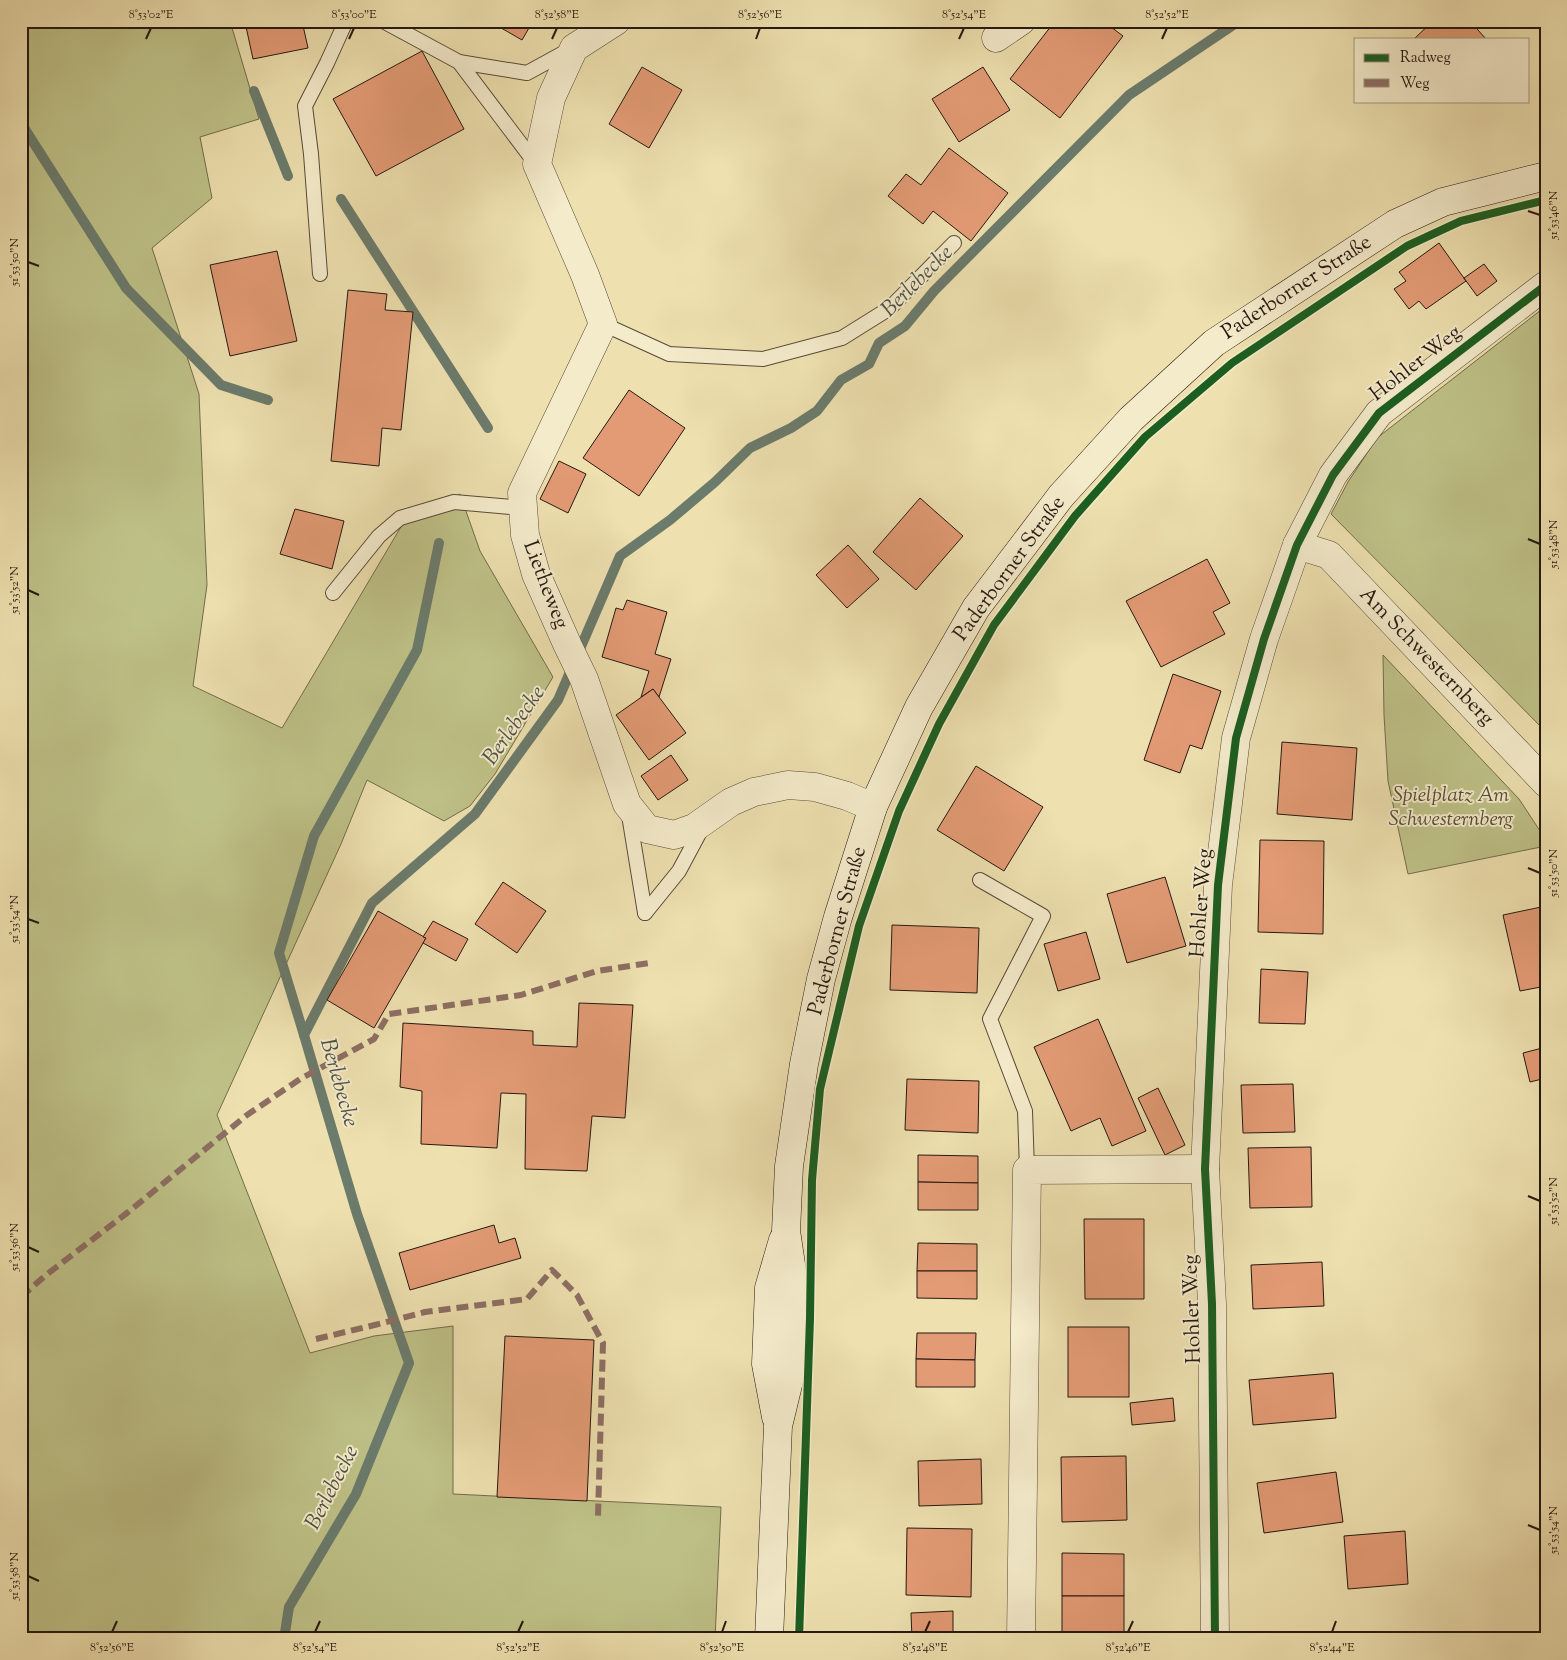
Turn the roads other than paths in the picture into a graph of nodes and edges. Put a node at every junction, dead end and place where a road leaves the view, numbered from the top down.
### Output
1 (346, 21) edge
2 (383, 21) edge
3 (616, 21) edge
4 (1021, 21) edge
5 (996, 38) dead end
6 (574, 48) junction
7 (459, 62) junction
8 (537, 164) junction
9 (1546, 176) edge
10 (954, 243) dead end
11 (320, 274) dead end
12 (1546, 285) edge
13 (603, 324) junction
14 (523, 508) junction
15 (1297, 546) junction
16 (333, 593) dead end
17 (1546, 784) edge
18 (627, 804) junction
19 (873, 807) junction
20 (707, 818) junction
21 (980, 880) dead end
22 (1205, 1169) junction
23 (1027, 1170) junction
24 (769, 1639) edge
25 (1021, 1639) edge
26 (1215, 1639) edge

1 - 11 lane
2 - 7 lane
3 - 6 street
4 - 5 street
6 - 7 lane
6 - 8 street
7 - 8 lane
8 - 13 street
9 - 19 street, Paderborner Straße
10 - 13 lane
12 - 15 street, Hohler Weg
13 - 14 street, Lietheweg
14 - 16 lane
14 - 18 street, Lietheweg
15 - 17 street, Am Schwesternberg
15 - 22 street, Hohler Weg
18 - 20 street, Lietheweg
18 - 20 lane
19 - 20 street, Lietheweg
19 - 24 street, Paderborner Straße
21 - 23 lane
22 - 23 street
22 - 26 street, Hohler Weg
23 - 25 street

